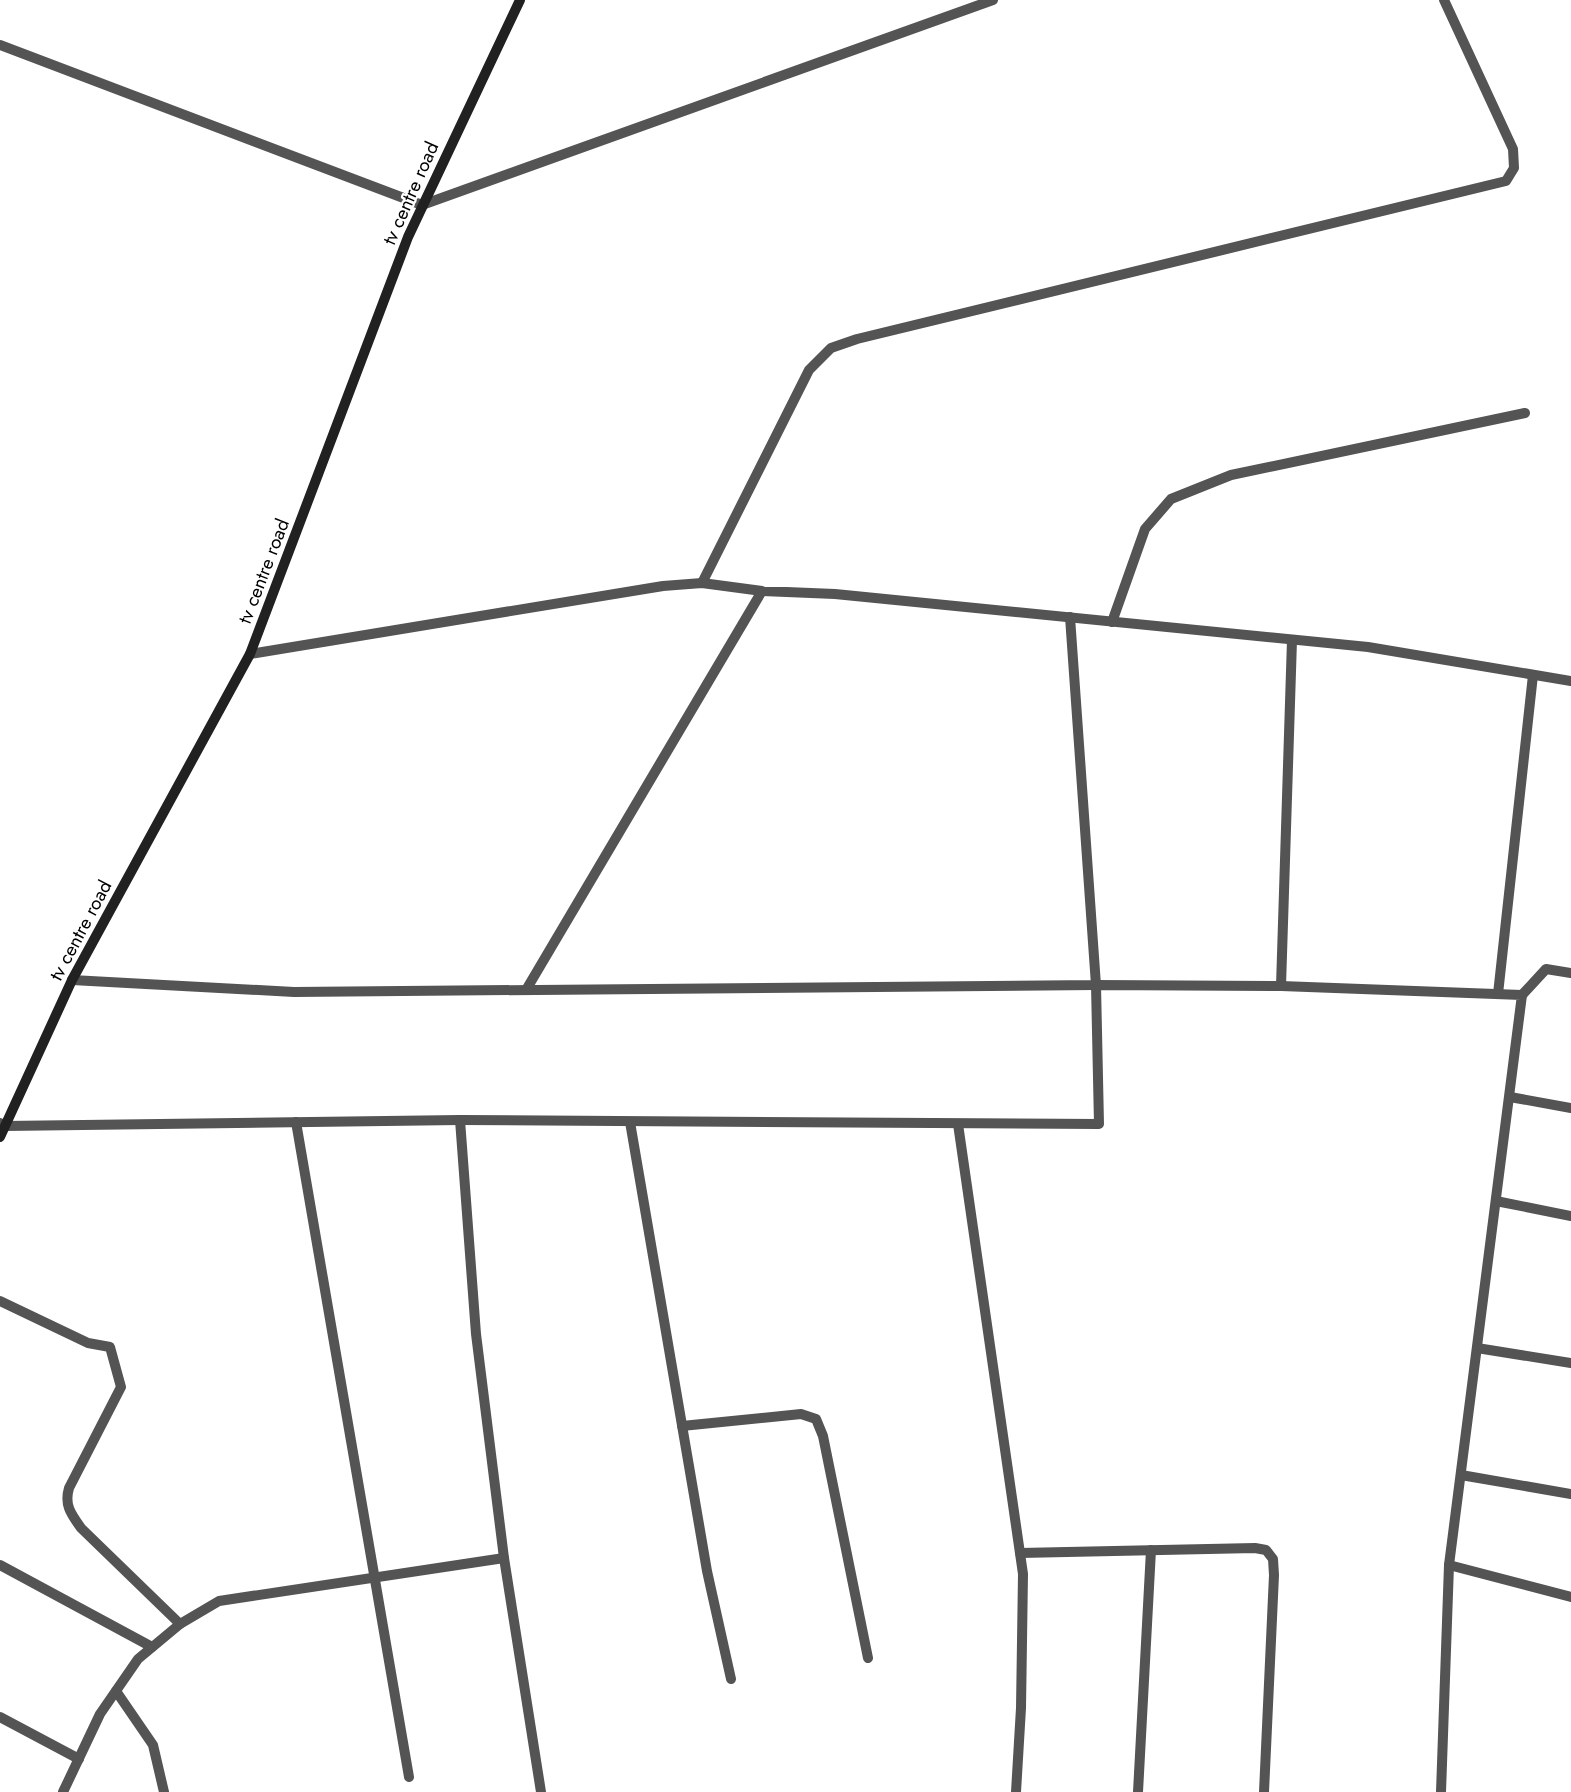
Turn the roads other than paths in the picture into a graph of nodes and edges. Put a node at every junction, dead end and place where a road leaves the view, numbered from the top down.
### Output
1 (520, 0) edge
2 (993, 0) edge
3 (1444, 0) edge
4 (0, 45) edge
5 (422, 205) junction
6 (1525, 414) dead end
7 (702, 583) junction
8 (762, 591) junction
9 (1070, 617) junction
10 (1112, 622) junction
11 (1292, 640) junction
12 (250, 654) junction
13 (1533, 675) junction
14 (1571, 681) edge
15 (1571, 973) edge
16 (72, 980) junction
17 (1096, 985) junction
18 (1281, 986) junction
19 (526, 990) junction
20 (1498, 994) junction
21 (1522, 995) junction
22 (1510, 1097) junction
23 (1571, 1108) edge
24 (460, 1120) junction
25 (296, 1122) junction
26 (630, 1122) junction
27 (3, 1124) edge
28 (958, 1124) junction
29 (0, 1137) edge
30 (1496, 1202) junction
31 (1571, 1216) edge
32 (0, 1301) edge
33 (1477, 1348) junction
34 (1571, 1363) edge
35 (682, 1426) junction
36 (1461, 1475) junction
37 (1571, 1494) edge
38 (1151, 1550) junction
39 (1020, 1552) junction
40 (504, 1558) junction
41 (0, 1565) edge
42 (1450, 1565) junction
43 (373, 1577) junction
44 (1571, 1597) edge
45 (180, 1624) junction
46 (152, 1647) junction
47 (868, 1658) dead end
48 (731, 1679) dead end
49 (116, 1691) junction
50 (0, 1716) edge
51 (79, 1759) junction
52 (410, 1777) dead end
53 (63, 1792) edge
54 (164, 1792) edge
55 (542, 1792) edge
56 (1016, 1792) edge
57 (1138, 1792) edge
58 (1264, 1792) edge
59 (1442, 1792) edge

1 - 5 main road, tv centre road
2 - 5 street
3 - 7 street
4 - 5 street
5 - 12 main road, tv centre road
6 - 10 street
7 - 8 street
7 - 12 street
8 - 9 street
8 - 19 street
9 - 10 street
9 - 17 street
10 - 11 street
11 - 13 street
11 - 18 street
12 - 16 main road, tv centre road
13 - 14 street
13 - 20 street
15 - 21 street
16 - 19 street
16 - 27 main road, tv centre road
17 - 18 street
17 - 19 street
17 - 28 street
18 - 20 street
20 - 21 street
21 - 22 street
22 - 23 street
22 - 30 street
24 - 25 street
24 - 26 street
24 - 40 street
25 - 27 street
25 - 43 street
26 - 28 street
26 - 35 street
27 - 29 main road, tv centre road
28 - 39 street
30 - 31 street
30 - 33 street
32 - 45 street
33 - 34 street
33 - 36 street
35 - 47 street
35 - 48 street
36 - 37 street
36 - 42 street
38 - 39 street
38 - 57 street
38 - 58 street
39 - 56 street
40 - 43 street
40 - 55 street
41 - 46 street
42 - 44 street
42 - 59 street
43 - 45 street
43 - 52 street
45 - 46 street
46 - 49 street
49 - 51 street
49 - 54 street
50 - 51 street
51 - 53 street

